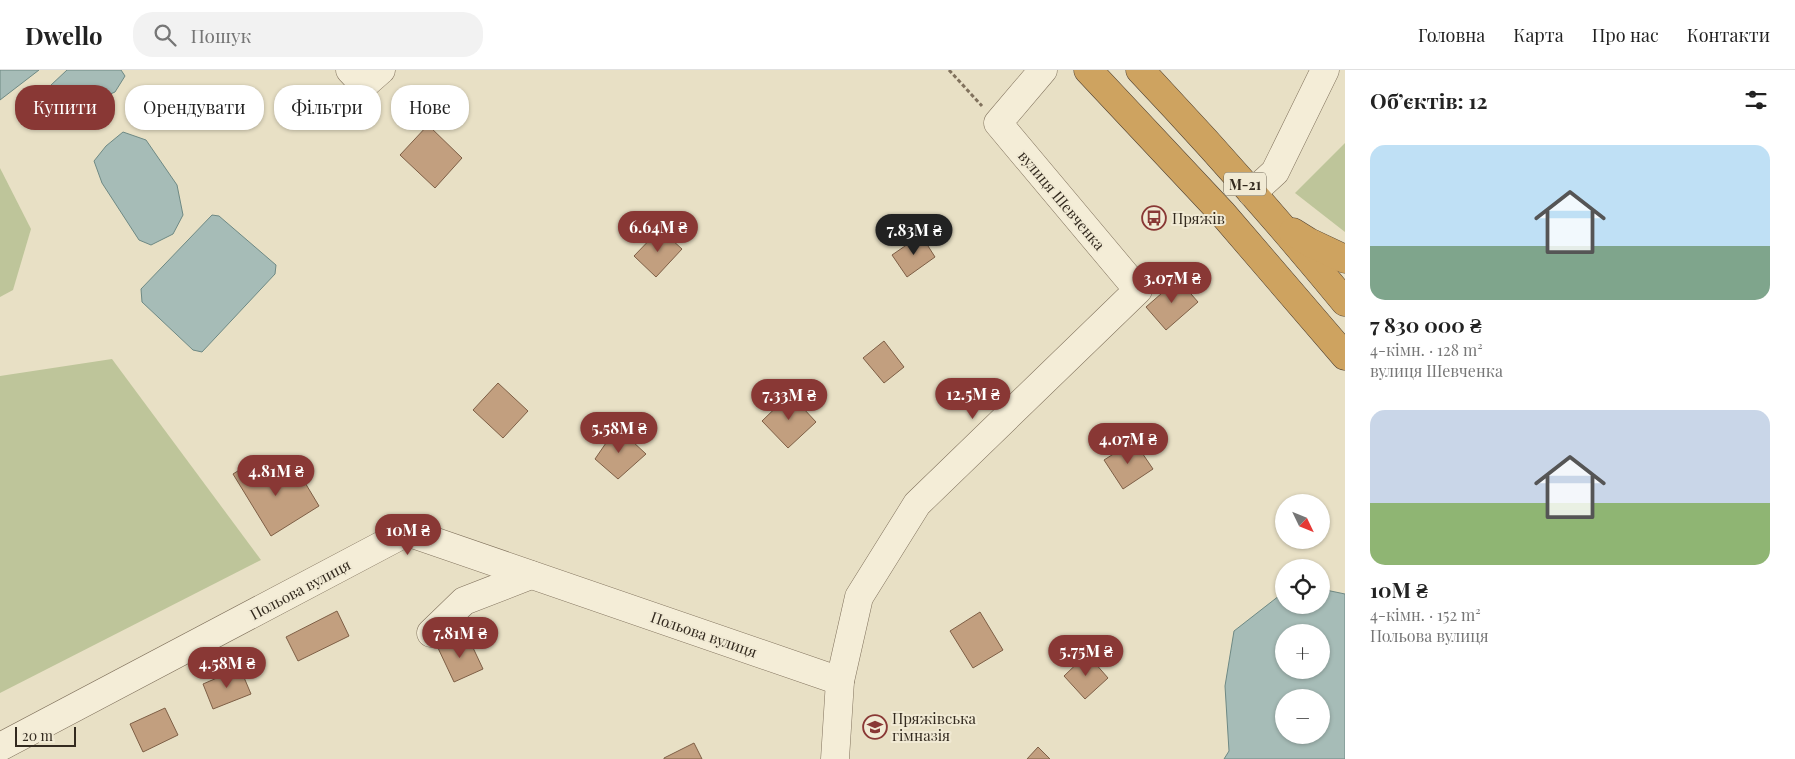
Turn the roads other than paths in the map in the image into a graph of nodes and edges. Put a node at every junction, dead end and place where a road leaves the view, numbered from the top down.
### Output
1 (350, 70) edge
2 (381, 70) edge
3 (1043, 70) edge
4 (1088, 70) edge
5 (1140, 70) edge
6 (1325, 70) edge
7 (1252, 193) junction
8 (1281, 224) junction
9 (1345, 259) edge
10 (1345, 302) edge
11 (1336, 337) edge
12 (1345, 356) edge
13 (531, 575) junction
14 (430, 633) dead end
15 (840, 681) junction
16 (0, 747) edge
17 (835, 759) edge

1 - 2 street
3 - 15 street, вулиця Шевченка
4 - 11 highway, М-21
5 - 7 highway, М-21
6 - 7 street
7 - 8 highway, М-21
8 - 9 highway
8 - 10 highway, М-21
11 - 12 highway, М-21
13 - 14 street
13 - 15 street, Польова вулиця
13 - 16 street, Польова вулиця
15 - 17 street, вулиця Шевченка

